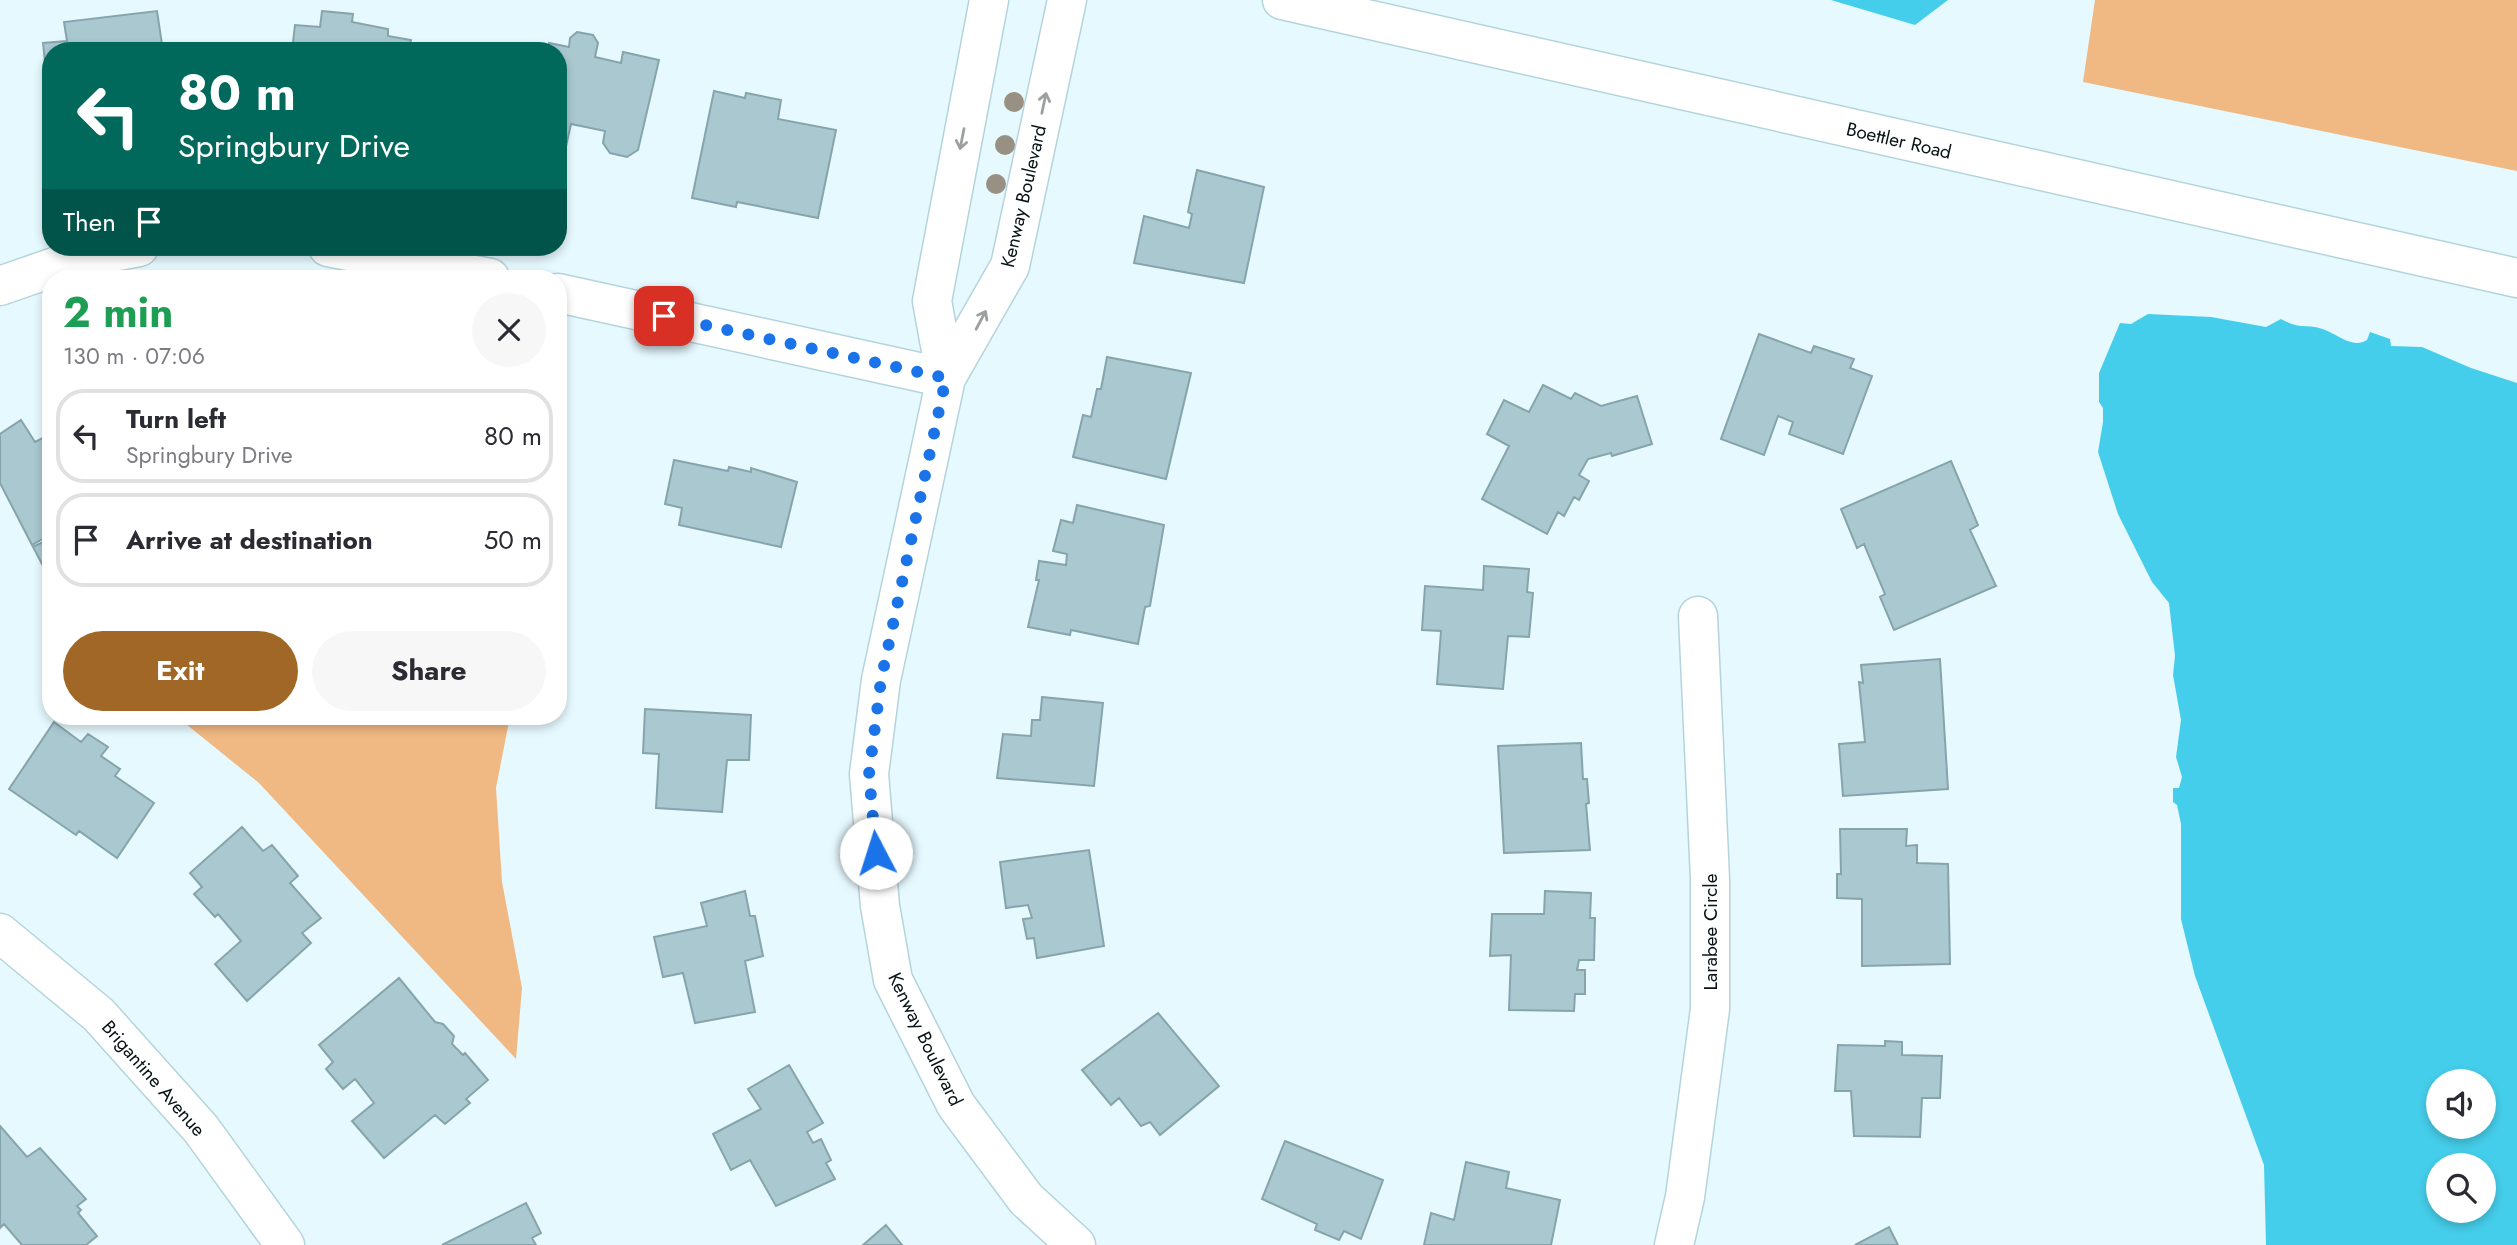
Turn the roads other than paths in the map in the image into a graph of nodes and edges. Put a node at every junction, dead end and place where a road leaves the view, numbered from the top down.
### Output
1 (989, 0) edge
2 (1066, 0) edge
3 (1282, 0) edge
4 (91, 256) edge
5 (375, 256) edge
6 (46, 270) edge
7 (448, 270) edge
8 (42, 271) edge
9 (2517, 278) edge
10 (0, 286) edge
11 (567, 295) edge
12 (946, 378) junction
13 (1698, 616) dead end
14 (0, 933) edge
15 (285, 1245) edge
16 (1076, 1245) edge
17 (1674, 1245) edge

1 -> 12 street, Kenway Boulevard
12 -> 2 street, Kenway Boulevard
3 - 9 street, Boettler Road
4 - 6 street
5 - 7 street
8 - 10 street
11 - 12 street
12 - 16 street, Kenway Boulevard
13 - 17 street, Larabee Circle
14 - 15 street, Brigantine Avenue

